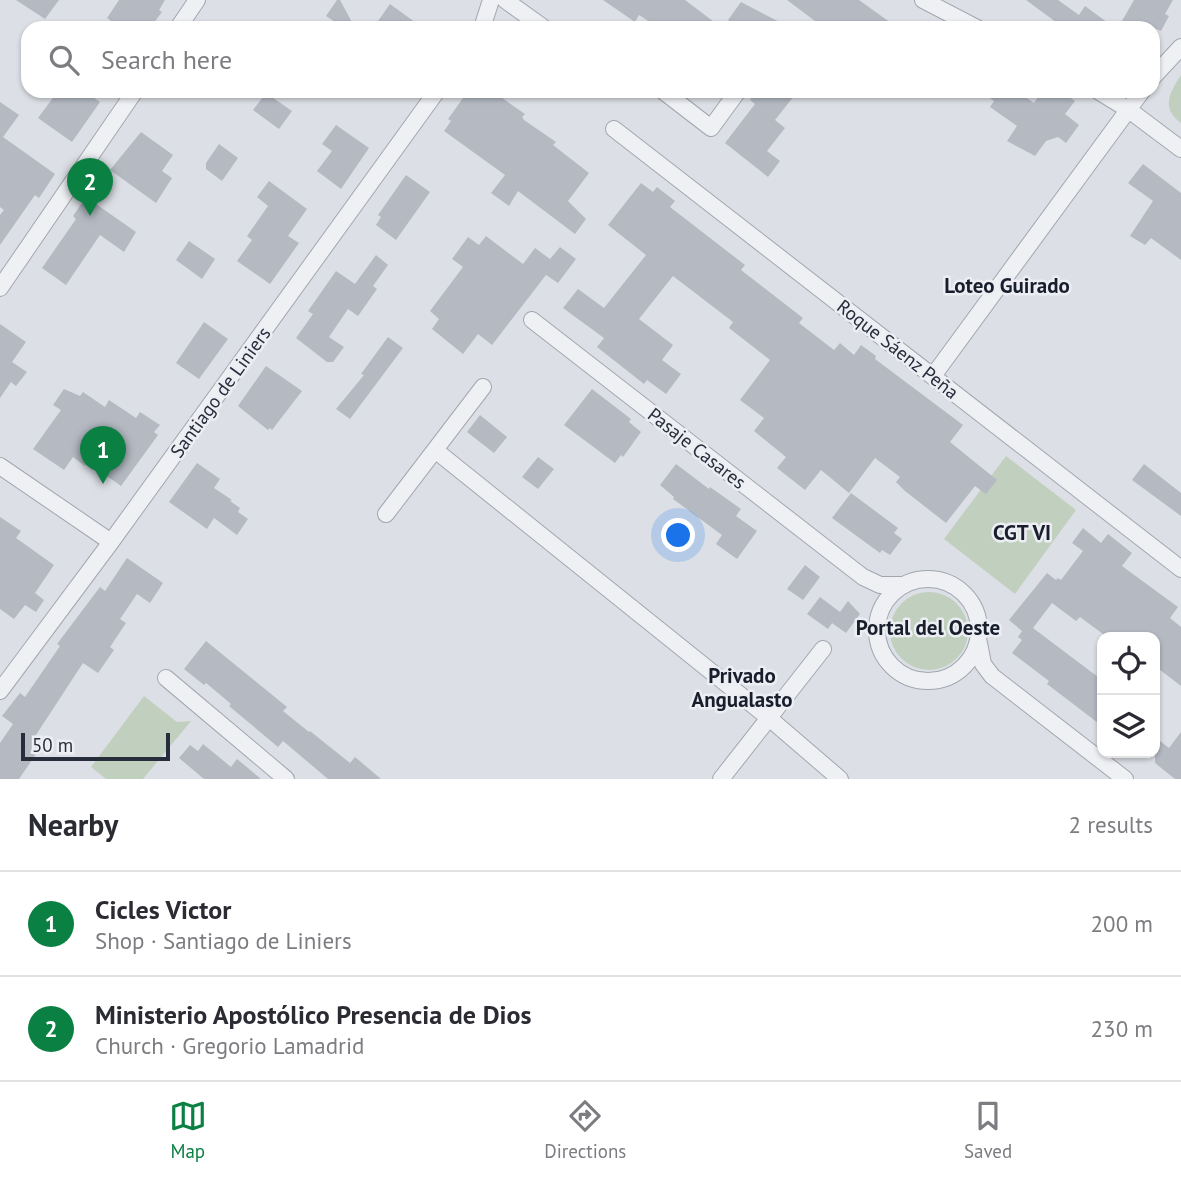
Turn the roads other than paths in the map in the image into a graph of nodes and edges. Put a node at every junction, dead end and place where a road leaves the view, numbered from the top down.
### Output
1 (197, 0) edge
2 (491, 0) edge
3 (505, 0) edge
4 (923, 0) edge
5 (947, 5) edge
6 (183, 21) edge
7 (484, 21) edge
8 (534, 21) edge
9 (968, 21) edge
10 (1181, 47) edge
11 (1160, 70) edge
12 (130, 98) edge
13 (432, 98) edge
14 (672, 98) edge
15 (733, 98) edge
16 (1109, 98) edge
17 (1138, 98) edge
18 (1129, 110) junction
19 (614, 129) dead end
20 (1181, 149) edge
21 (0, 288) edge
22 (531, 320) dead end
23 (933, 376) junction
24 (483, 387) dead end
25 (435, 450) junction
26 (0, 466) edge
27 (386, 514) dead end
28 (111, 542) junction
29 (1180, 566) edge
30 (863, 577) junction
31 (904, 585) junction
32 (876, 625) junction
33 (979, 640) junction
34 (823, 649) dead end
35 (953, 676) junction
36 (992, 676) junction
37 (166, 678) dead end
38 (0, 691) edge
39 (769, 718) junction
40 (286, 779) edge
41 (721, 779) edge
42 (840, 779) edge
43 (1125, 779) edge

1 - 6 street
2 - 7 street
3 - 8 street
4 - 5 street
5 - 9 street
10 - 11 street
12 - 21 street
13 - 28 street, Santiago de Liniers
14 - 15 street
16 - 18 street
17 - 18 street
18 - 20 street
18 - 23 street
19 - 23 street, Roque Sáenz Peña
22 - 30 street, Pasaje Casares
23 - 29 street, Roque Sáenz Peña
24 - 25 street
25 - 27 street
25 - 39 street
26 - 28 street
28 - 38 street, Santiago de Liniers
30 - 31 street, Pasaje Casares
30 - 32 street
31 - 32 street
31 - 33 street, Pasaje Casares
32 - 35 street
33 - 35 street
33 - 36 street, Pasaje Casares
34 - 39 street
35 - 36 street
36 - 43 street
37 - 40 street
39 - 41 street
39 - 42 street

